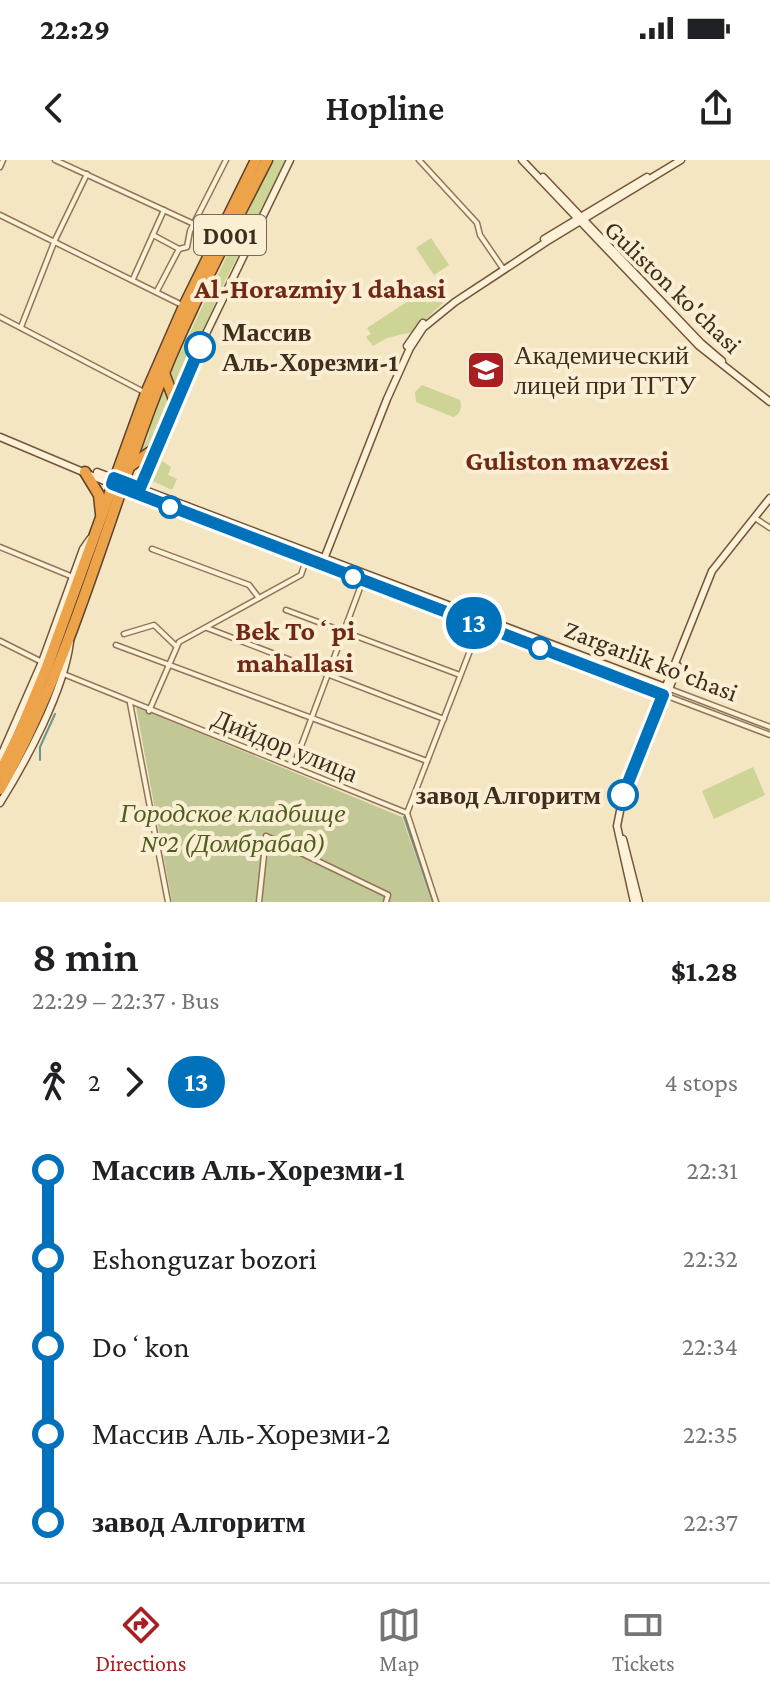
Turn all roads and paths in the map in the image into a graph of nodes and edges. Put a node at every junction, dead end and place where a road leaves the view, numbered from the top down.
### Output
1 (3, 160) edge
2 (55, 160) edge
3 (226, 160) edge
4 (267, 160) edge
5 (290, 160) edge
6 (419, 160) edge
7 (524, 160) edge
8 (674, 160) edge
9 (681, 160) edge
10 (253, 161) edge
11 (0, 167) edge
12 (87, 174) junction
13 (164, 210) junction
14 (0, 215) edge
15 (580, 220) junction
16 (194, 224) junction
17 (153, 235) junction
18 (55, 240) junction
19 (179, 249) junction
20 (503, 268) junction
21 (133, 279) junction
22 (157, 291) junction
23 (188, 308) junction
24 (0, 317) edge
25 (21, 327) junction
26 (164, 373) junction
27 (146, 393) junction
28 (770, 399) edge
29 (175, 402) junction
30 (0, 437) edge
31 (155, 449) junction
32 (55, 458) junction
33 (128, 468) junction
34 (85, 472) junction
35 (118, 483) junction
36 (140, 488) junction
37 (770, 501) edge
38 (102, 517) junction
39 (755, 518) junction
40 (770, 528) edge
41 (97, 530) junction
42 (328, 546) junction
43 (0, 547) edge
44 (152, 549) dead end
45 (307, 555) junction
46 (321, 560) junction
47 (91, 561) junction
48 (339, 564) junction
49 (73, 577) junction
50 (364, 577) junction
51 (259, 598) junction
52 (286, 610) dead end
53 (481, 622) junction
54 (207, 628) junction
55 (344, 631) junction
56 (124, 634) dead end
57 (0, 641) edge
58 (116, 645) dead end
59 (176, 646) junction
60 (169, 664) junction
61 (52, 668) junction
62 (461, 675) junction
63 (328, 676) junction
64 (667, 692) junction
65 (130, 703) junction
66 (717, 707) junction
67 (149, 711) junction
68 (715, 714) junction
69 (23, 718) junction
70 (312, 718) junction
71 (444, 719) junction
72 (770, 727) edge
73 (13, 732) junction
74 (0, 735) edge
75 (770, 735) edge
76 (297, 757) dead end
77 (0, 758) edge
78 (427, 761) junction
79 (0, 773) edge
80 (0, 789) edge
81 (0, 803) edge
82 (407, 813) junction
83 (168, 902) edge
84 (259, 902) edge
85 (386, 902) edge
86 (436, 902) edge
87 (636, 902) edge

1 - 11 street
2 - 12 street
3 - 16 street
4 - 23 highway, D001
5 - 29 main road
6 - 20 street
7 - 15 main road, Guliston ko'chasi
8 - 15 main road
9 - 15 main road
10 - 23 highway, D001
12 - 13 street
12 - 18 street
13 - 16 street
13 - 17 street
14 - 18 street
15 - 20 main road
15 - 28 main road, Guliston ko'chasi
16 - 19 street
17 - 19 street
17 - 21 street
18 - 21 street
18 - 25 street
19 - 22 street
20 - 42 main road
20 - 46 main road
21 - 22 street
22 - 23 street
23 - 26 highway, D001
23 - 27 highway, D001
24 - 25 street
25 - 27 street
26 - 29 highway
26 - 33 highway, D001
27 - 35 highway, D001
29 - 31 main road
30 - 32 main road
31 - 33 highway
31 - 36 main road
32 - 34 main road
32 - 35 main road
33 - 35 highway, D001
34 - 35 main road
34 - 38 highway
35 - 36 main road, Zargarlik ko'chasi
35 - 38 highway, D001
35 - 45 main road, Zargarlik ko'chasi
35 - 47 highway, D001
36 - 45 main road, Zargarlik ko'chasi
37 - 39 main road
38 - 41 highway, D001
39 - 40 street
39 - 64 main road
41 - 47 highway, D001
41 - 49 main road
42 - 46 main road
42 - 48 main road
43 - 49 street
44 - 51 street
45 - 46 main road, Zargarlik ko'chasi
45 - 51 street
46 - 48 main road, Zargarlik ko'chasi
46 - 50 main road, Zargarlik ko'chasi
47 - 61 highway, D001
47 - 61 highway, D001
48 - 50 main road, Zargarlik ko'chasi
49 - 61 main road
50 - 53 main road, Zargarlik ko'chasi
50 - 55 street
51 - 54 street
52 - 55 street
53 - 62 street
53 - 64 main road, Zargarlik ko'chasi
54 - 59 street
54 - 63 street
55 - 62 street
55 - 63 street
56 - 59 street
57 - 61 street, Дийдор улица
58 - 60 street
59 - 60 street
60 - 67 street
60 - 70 street
61 - 65 street, Дийдор улица
61 - 69 highway, D001
61 - 80 highway, D001
61 - 81 main road
62 - 71 street
63 - 70 street
63 - 71 street
64 - 66 street, Zargarlik ko'chasi
64 - 68 street, Zargarlik ko'chasi
64 - 87 main road
65 - 67 street, Дийдор улица
65 - 83 street
66 - 68 street
66 - 72 street, Zargarlik ko'chasi
67 - 82 street, Дийдор улица
68 - 75 street, Zargarlik ko'chasi
69 - 73 main road
69 - 79 highway, D001
70 - 76 street
70 - 78 street
71 - 78 street
73 - 74 street
73 - 77 main road
78 - 82 street
82 - 86 street
84 - 85 street

